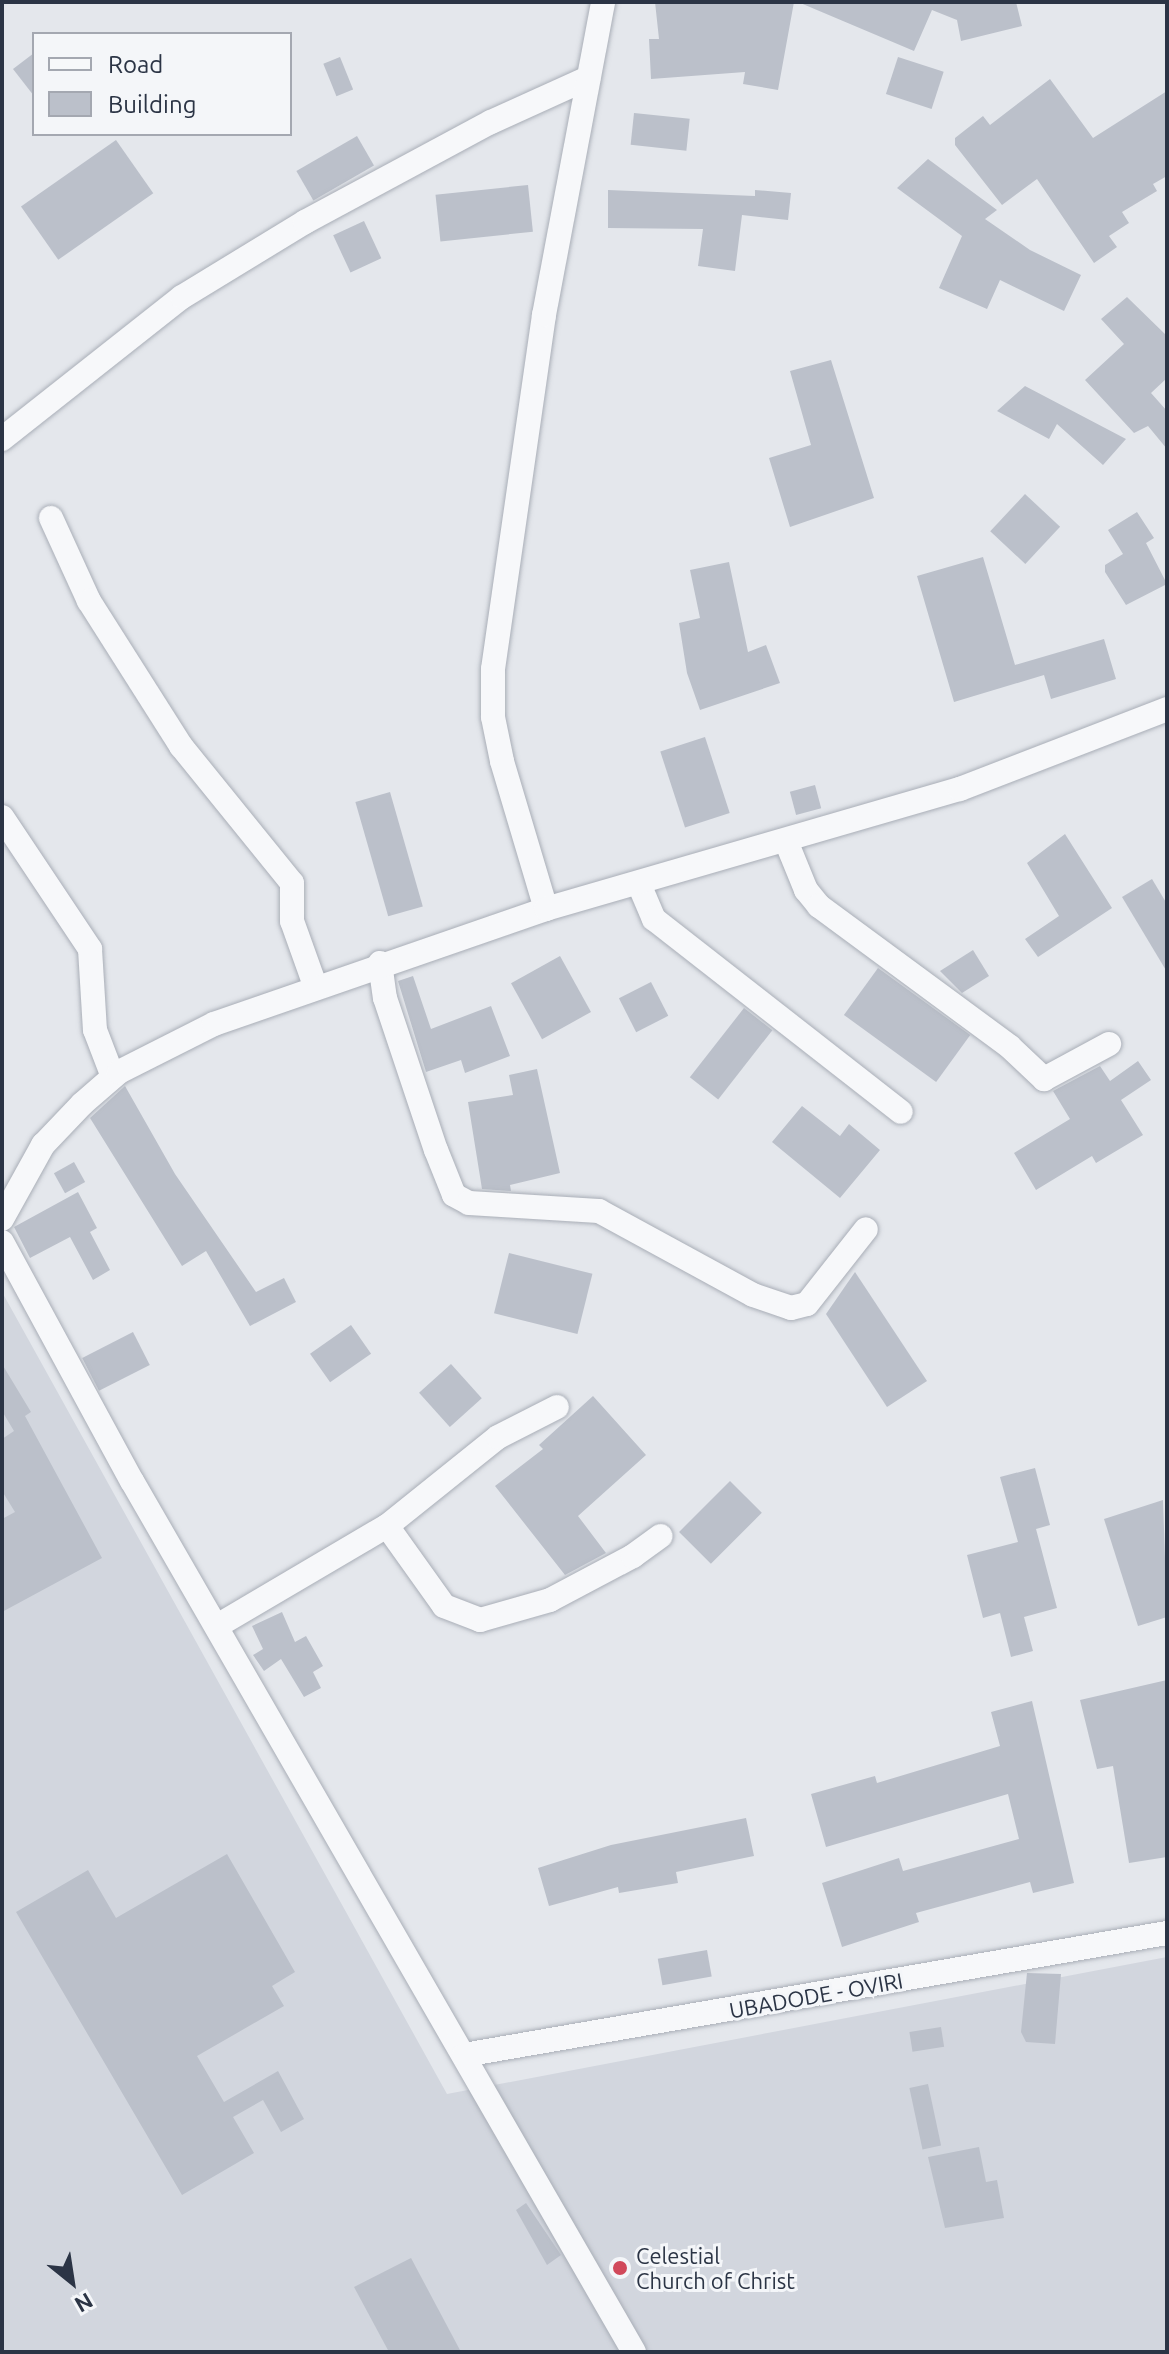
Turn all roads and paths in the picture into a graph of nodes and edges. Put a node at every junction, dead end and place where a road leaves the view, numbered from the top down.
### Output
1 (603, 2) edge
2 (588, 78) junction
3 (2, 439) edge
4 (51, 518) dead end
5 (1167, 709) edge
6 (2, 817) edge
7 (786, 841) junction
8 (639, 884) junction
9 (546, 909) junction
10 (380, 963) junction
11 (316, 988) junction
12 (1109, 1044) dead end
13 (113, 1077) junction
14 (901, 1112) dead end
15 (2, 1219) edge
16 (866, 1229) dead end
17 (2, 1242) edge
18 (557, 1407) dead end
19 (387, 1526) junction
20 (661, 1536) dead end
21 (217, 1626) junction
22 (1167, 1933) edge
23 (464, 2055) junction
24 (634, 2352) edge

1 - 2 street
2 - 3 street
2 - 9 street
4 - 11 street
5 - 7 street
6 - 13 street
7 - 8 street
7 - 12 street
8 - 9 street
8 - 14 street
9 - 10 street
10 - 11 street
10 - 16 street
11 - 13 street
13 - 15 street
17 - 21 street
18 - 19 street
19 - 20 street
19 - 21 street
21 - 23 street
22 - 23 street, UBADODE - OVIRI
23 - 24 street

